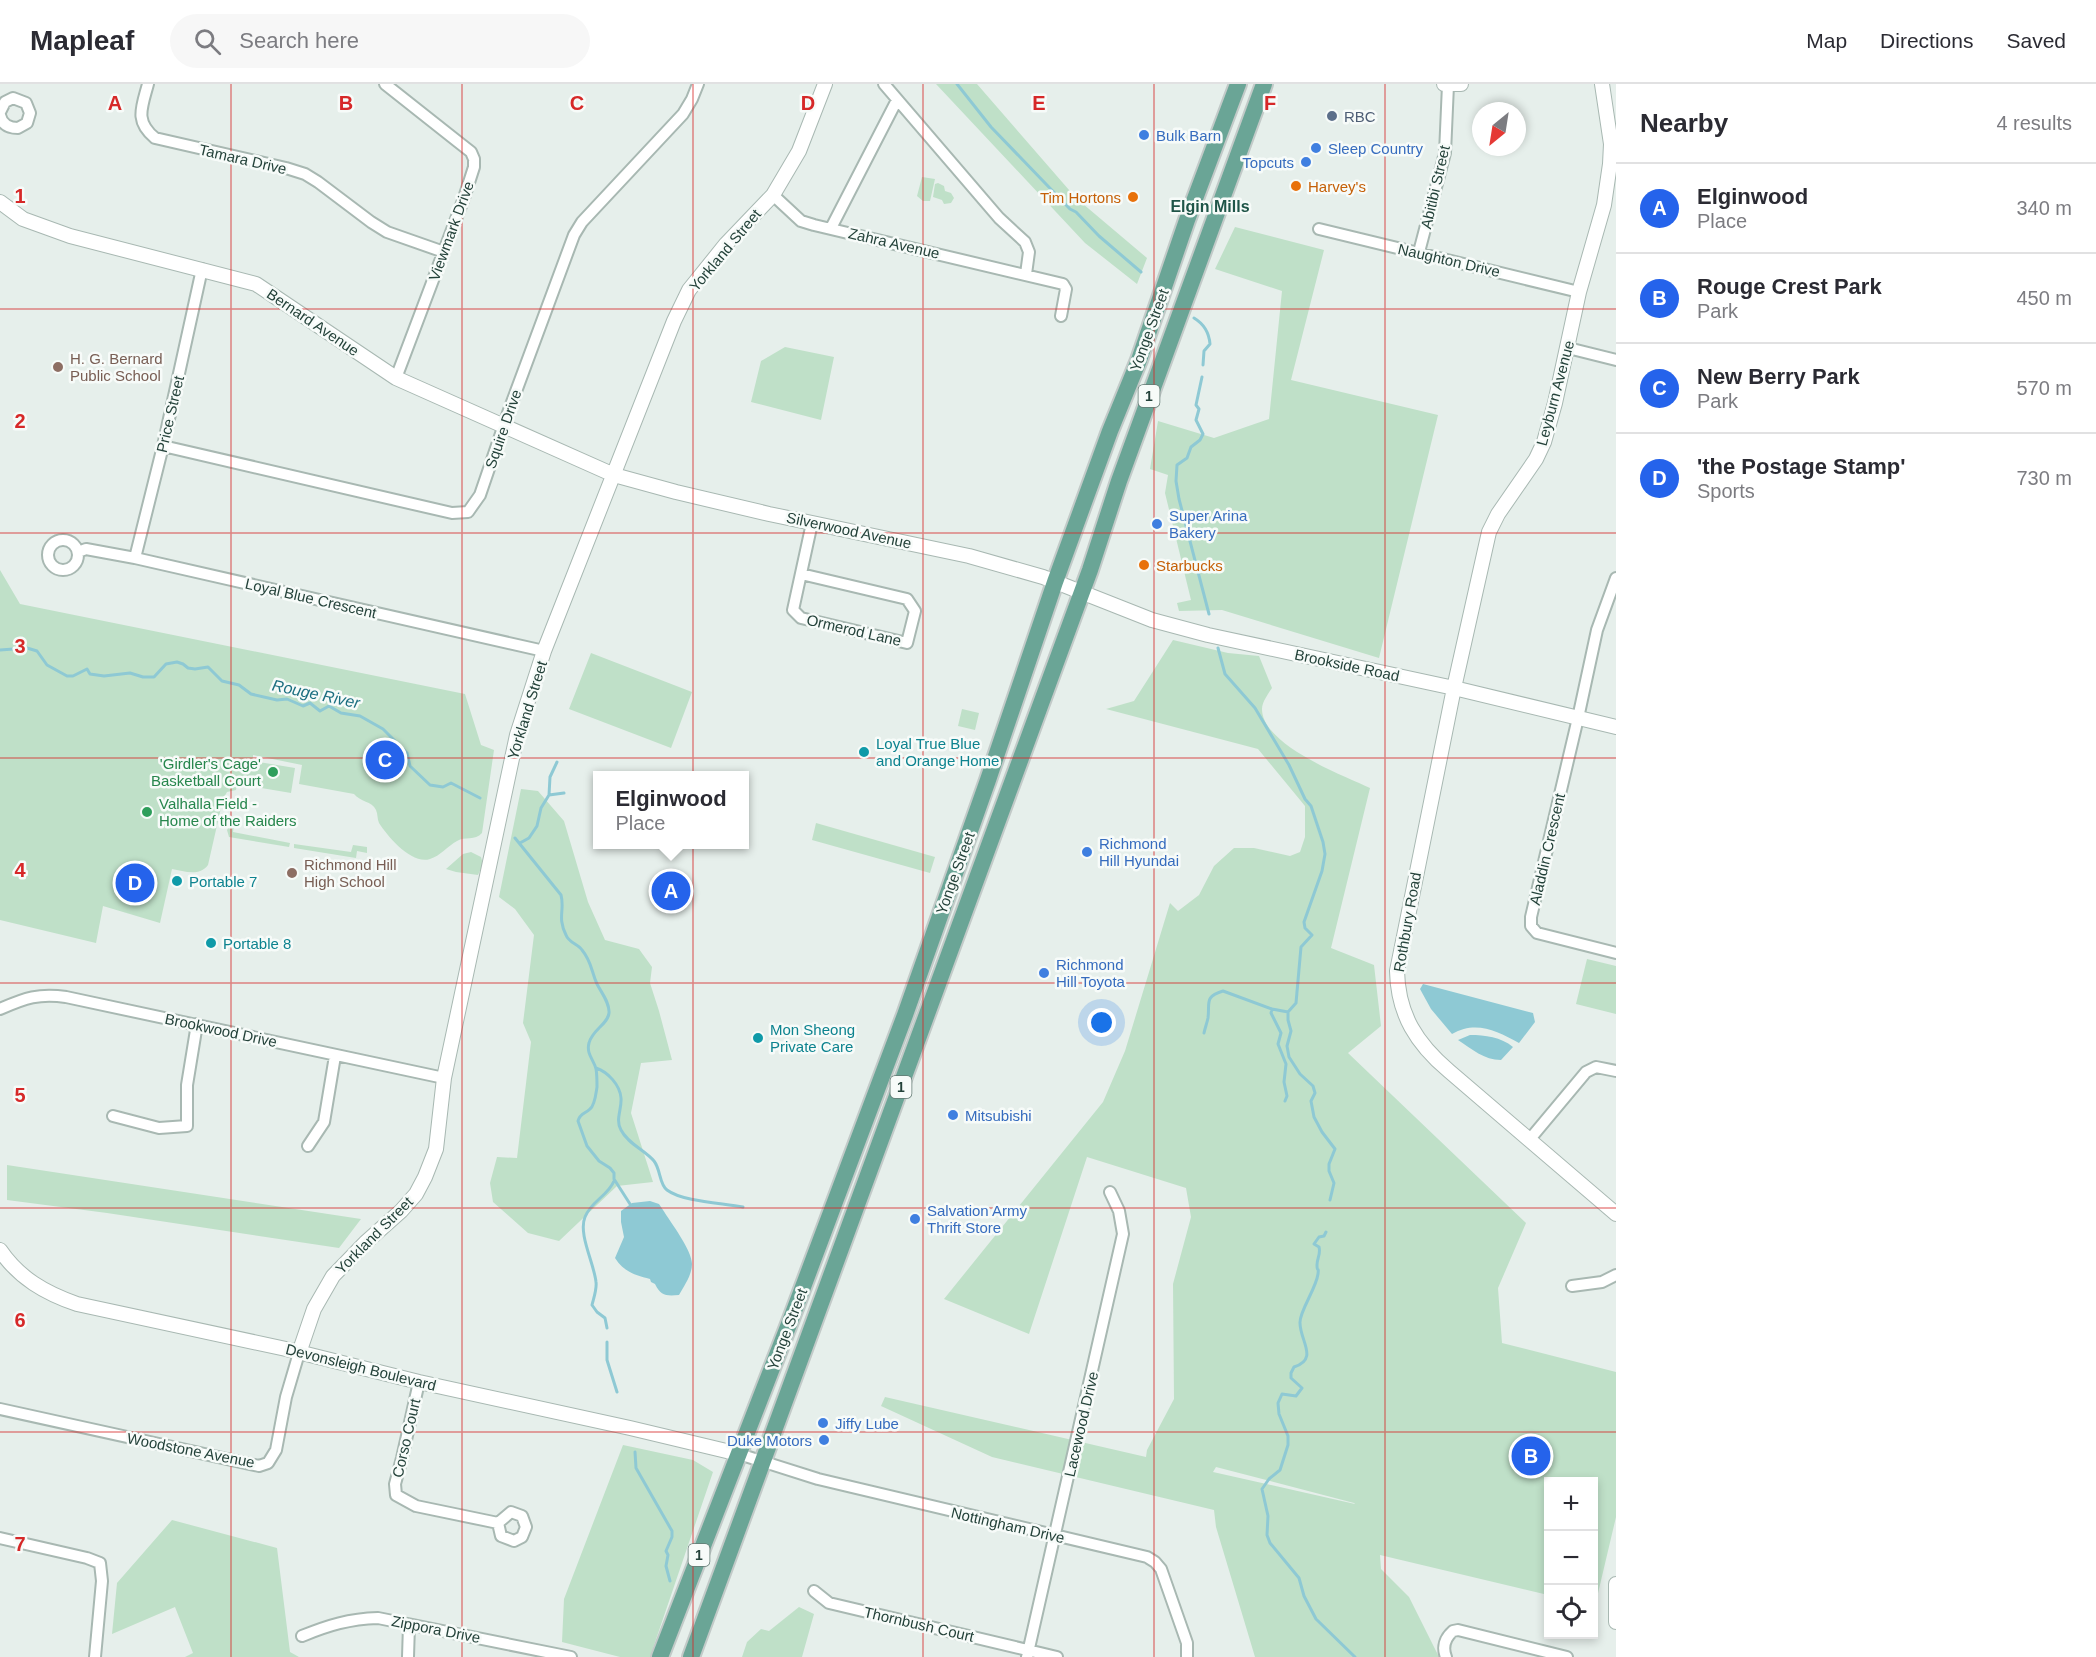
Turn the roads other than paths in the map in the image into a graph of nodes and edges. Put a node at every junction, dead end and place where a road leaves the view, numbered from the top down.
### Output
1 (148, 84) edge
2 (385, 84) edge
3 (698, 84) edge
4 (825, 84) edge
5 (884, 84) edge
6 (1238, 84) edge
7 (1264, 84) edge
8 (1446, 84) edge
9 (1461, 84) edge
10 (1602, 84) edge
11 (897, 100) junction
12 (773, 195) junction
13 (0, 202) edge
14 (1610, 207) edge
15 (831, 228) junction
16 (1319, 228) dead end
17 (444, 252) junction
18 (1419, 252) junction
19 (202, 269) junction
20 (1026, 274) junction
21 (1579, 292) junction
22 (1061, 316) dead end
23 (1568, 348) junction
24 (1616, 360) edge
25 (396, 378) junction
26 (503, 427) junction
27 (163, 446) junction
28 (614, 475) junction
29 (813, 523) junction
30 (78, 552) dead end
31 (135, 558) junction
32 (801, 574) junction
33 (1616, 578) edge
34 (1055, 582) junction
35 (1081, 592) junction
36 (544, 651) junction
37 (1454, 688) junction
38 (1578, 718) junction
39 (1616, 727) edge
40 (1616, 953) edge
41 (0, 1009) edge
42 (197, 1024) junction
43 (335, 1056) junction
44 (1616, 1071) edge
45 (444, 1078) junction
46 (113, 1116) dead end
47 (1530, 1139) junction
48 (308, 1146) dead end
49 (1110, 1192) dead end
50 (1615, 1212) edge
51 (0, 1250) edge
52 (1615, 1273) edge
53 (1572, 1286) dead end
54 (299, 1353) junction
55 (419, 1382) junction
56 (0, 1409) edge
57 (739, 1454) junction
58 (762, 1462) junction
59 (498, 1523) dead end
60 (1055, 1536) junction
61 (0, 1538) edge
62 (1616, 1584) edge
63 (814, 1591) dead end
64 (1616, 1622) edge
65 (409, 1625) junction
66 (302, 1636) dead end
67 (1028, 1654) edge
68 (95, 1657) edge
69 (408, 1657) edge
70 (571, 1657) edge
71 (660, 1657) edge
72 (691, 1657) edge
73 (1057, 1657) edge
74 (1187, 1657) edge
75 (1446, 1657) edge
76 (1567, 1657) edge

1 - 17 street, Tamara Drive
2 - 17 street, Viewmark Drive
3 - 26 street, Squire Drive
4 - 12 street, Yorkland Street
5 - 11 street
6 - 34 main road, Yonge Street / 1
7 - 35 main road, Yonge Street / 1
8 - 9 street
8 - 18 street, Abitibi Street
10 - 14 street, Leyburn Avenue
11 - 15 street
11 - 20 street
12 - 15 street, Zahra Avenue
12 - 28 street, Yorkland Street
13 - 19 street, Bernard Avenue
14 - 21 street, Leyburn Avenue
15 - 20 street, Zahra Avenue
16 - 18 street, Naughton Drive
17 - 25 street, Viewmark Drive
18 - 21 street, Naughton Drive
19 - 25 street, Bernard Avenue
19 - 27 street, Price Street
20 - 22 street, Zahra Avenue
21 - 23 street, Leyburn Avenue
23 - 24 street
23 - 37 street, Leyburn Avenue
25 - 26 street, Bernard Avenue
26 - 27 street, Squire Drive
26 - 28 street, Bernard Avenue
27 - 31 street, Price Street
28 - 29 street, Silverwood Avenue
28 - 36 street, Yorkland Street
29 - 32 street, Ormerod Lane
29 - 34 street, Silverwood Avenue
30 - 31 street, Loyal Blue Crescent
31 - 36 street, Loyal Blue Crescent
32 - 32 street, Ormerod Lane
33 - 38 street
34 - 35 street, Silverwood Avenue
34 - 57 main road, Yonge Street / 1
35 - 37 street, Brookside Road
35 - 58 main road, Yonge Street / 1
36 - 45 street, Yorkland Street
37 - 38 street, Brookside Road
37 - 47 street, Rothbury Road
38 - 39 street, Brookside Road
38 - 40 street, Aladdin Crescent
41 - 42 street, Brookwood Drive
42 - 43 street, Brookwood Drive
42 - 46 street
43 - 45 street, Brookwood Drive
43 - 48 street
44 - 47 street
45 - 54 street, Yorkland Street
47 - 50 street, Rothbury Road
49 - 60 street, Lacewood Drive
51 - 54 street, Devonsleigh Boulevard
52 - 53 street
54 - 55 street, Devonsleigh Boulevard
54 - 56 street, Woodstone Avenue
55 - 57 street, Devonsleigh Boulevard
55 - 59 street, Corso Court
57 - 58 street, Nottingham Drive
57 - 71 main road, Yonge Street / 1
58 - 60 street, Nottingham Drive
58 - 72 main road, Yonge Street / 1
60 - 67 street, Lacewood Drive
60 - 74 street, Nottingham Drive
61 - 68 street
62 - 64 street
63 - 67 street, Thornbush Court
65 - 66 street, Zippora Drive
65 - 69 street
65 - 70 street, Zippora Drive
67 - 73 street, Thornbush Court
75 - 76 street

